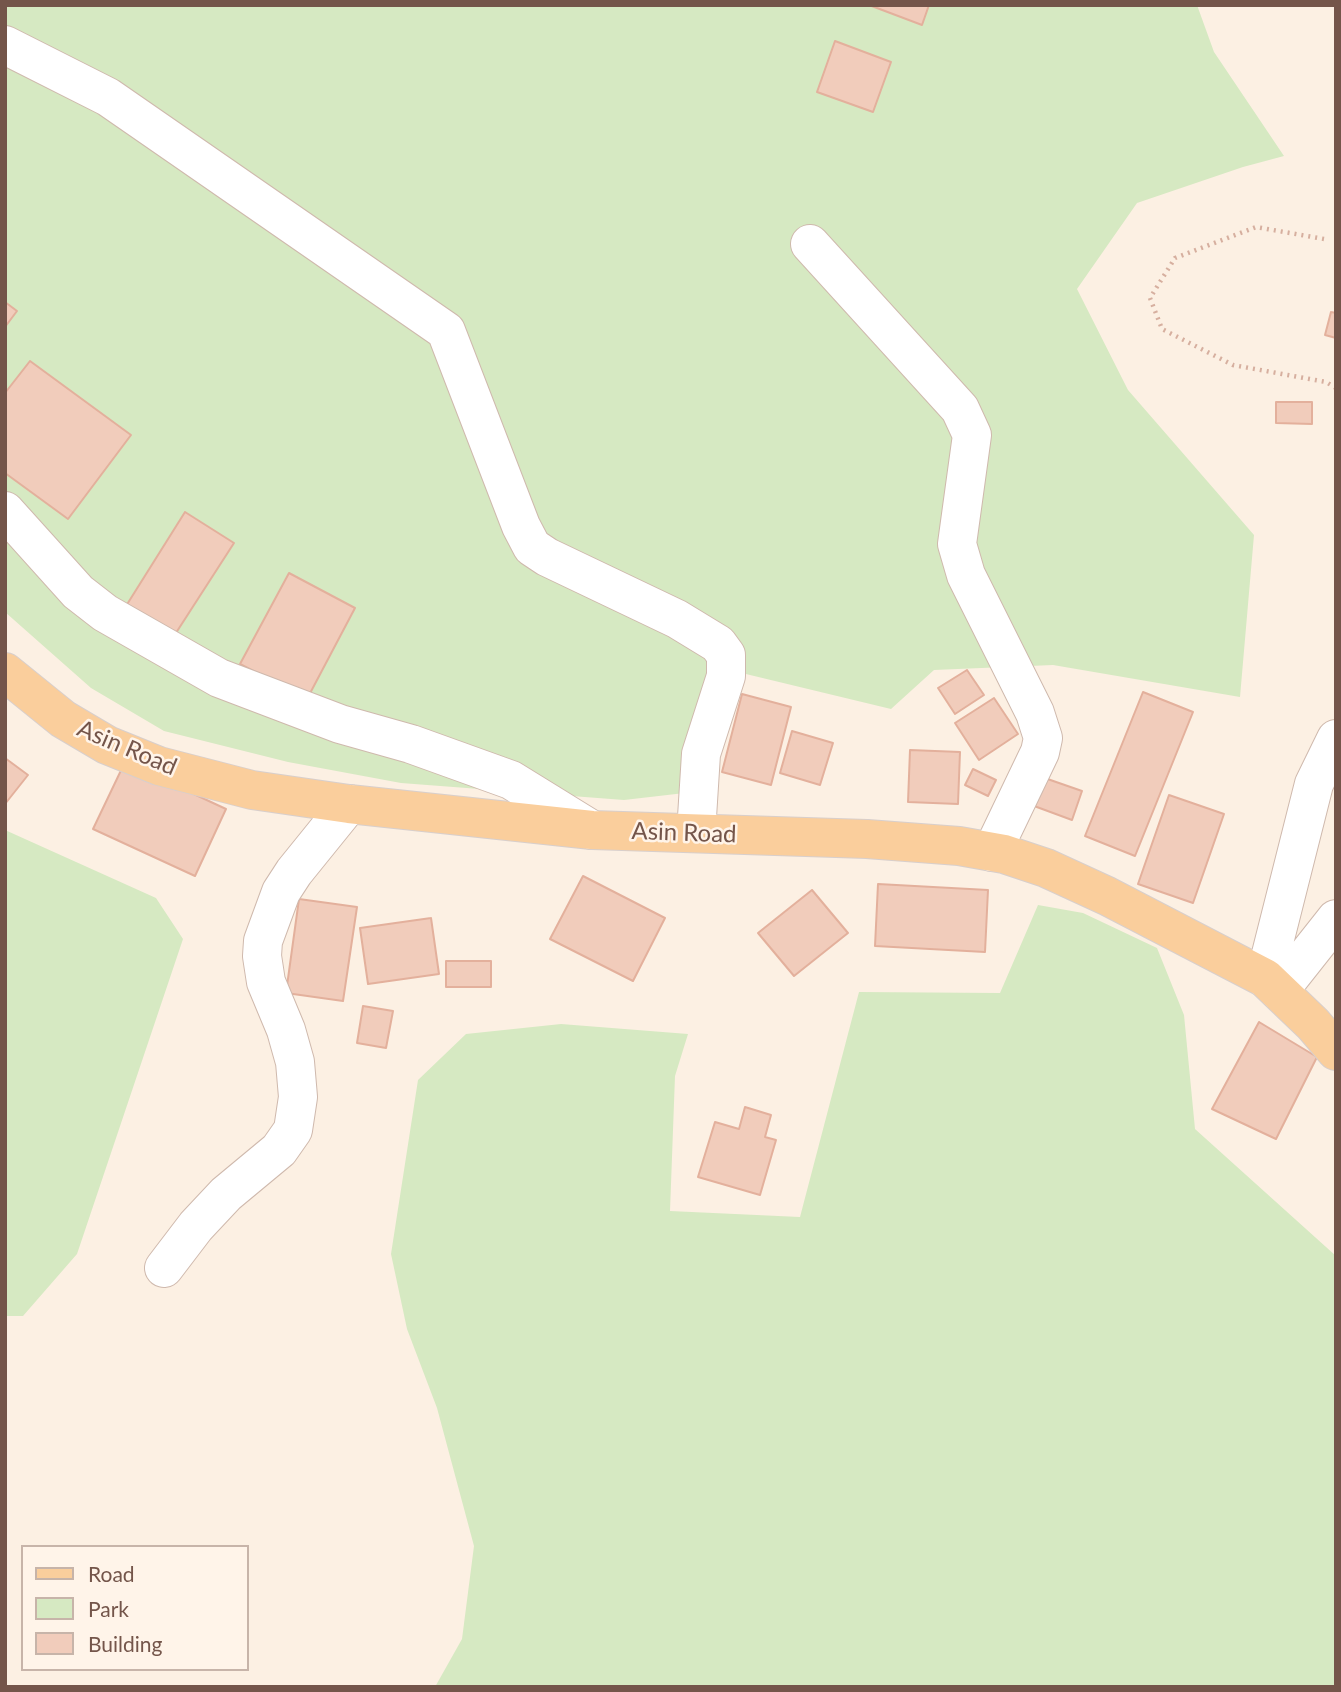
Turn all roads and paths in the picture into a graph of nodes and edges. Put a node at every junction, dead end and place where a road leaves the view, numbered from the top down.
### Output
1 (5, 46) edge
2 (1324, 239) dead end
3 (810, 244) dead end
4 (1336, 387) edge
5 (5, 511) edge
6 (5, 672) edge
7 (1336, 739) edge
8 (349, 804) junction
9 (592, 830) junction
10 (696, 833) junction
11 (992, 852) junction
12 (1336, 919) edge
13 (1272, 985) junction
14 (1336, 1051) edge
15 (164, 1268) dead end

1 - 10 street
2 - 4 path
3 - 11 street
5 - 9 street
6 - 8 main road, Asin Road
7 - 13 street
8 - 9 main road, Asin Road
8 - 15 street
9 - 10 main road, Asin Road
10 - 11 main road, Asin Road
11 - 13 main road, Asin Road
12 - 13 street
13 - 14 main road, Asin Road

